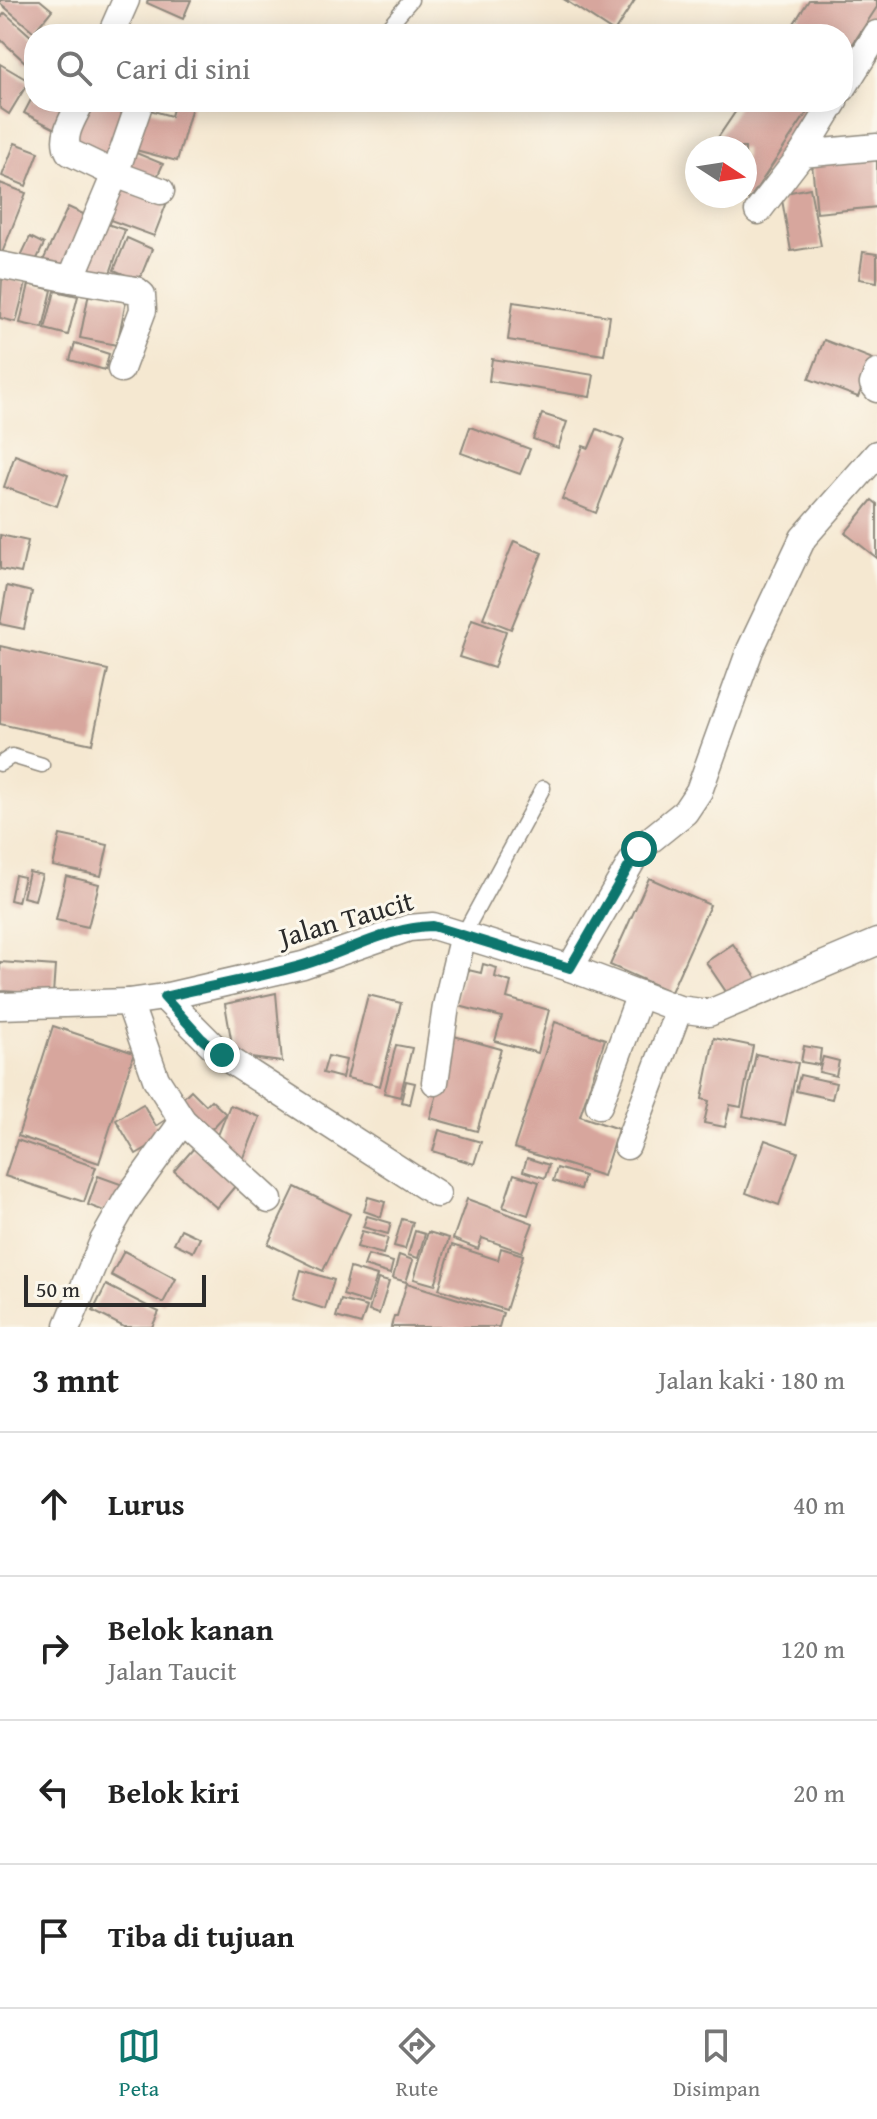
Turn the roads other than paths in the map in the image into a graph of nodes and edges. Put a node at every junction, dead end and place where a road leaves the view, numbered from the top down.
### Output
1 (126, 0) edge
2 (411, 0) edge
3 (115, 24) edge
4 (390, 24) edge
5 (877, 34) edge
6 (853, 72) edge
7 (76, 112) edge
8 (137, 112) edge
9 (828, 112) edge
10 (877, 147) edge
11 (802, 154) junction
12 (115, 174) junction
13 (161, 191) dead end
14 (758, 211) dead end
15 (0, 265) edge
16 (71, 279) junction
17 (121, 369) dead end
18 (877, 373) edge
19 (877, 389) edge
20 (877, 454) edge
21 (0, 764) edge
22 (42, 765) dead end
23 (543, 788) dead end
24 (463, 935) junction
25 (877, 942) edge
26 (570, 968) junction
27 (640, 994) junction
28 (164, 997) junction
29 (129, 1002) junction
30 (0, 1006) edge
31 (679, 1009) junction
32 (435, 1082) dead end
33 (599, 1105) dead end
34 (183, 1121) junction
35 (627, 1146) dead end
36 (437, 1194) dead end
37 (269, 1200) dead end
38 (68, 1325) edge

1 - 3 street
2 - 4 lane
5 - 6 street
7 - 12 street
8 - 12 street
9 - 11 street
10 - 11 street
11 - 14 street
12 - 13 street
12 - 16 street
15 - 16 street
16 - 17 street
18 - 19 street
20 - 26 street
21 - 22 lane
23 - 24 lane
24 - 26 street, Jalan Taucit
24 - 28 street, Jalan Taucit
24 - 32 street
25 - 31 street, Jalan Taucit
26 - 27 street, Jalan Taucit
27 - 31 street, Jalan Taucit
27 - 33 street
28 - 29 street, Jalan Taucit
28 - 36 street
29 - 30 street, Jalan Taucit
29 - 34 street
31 - 35 street
34 - 37 street
34 - 38 street

